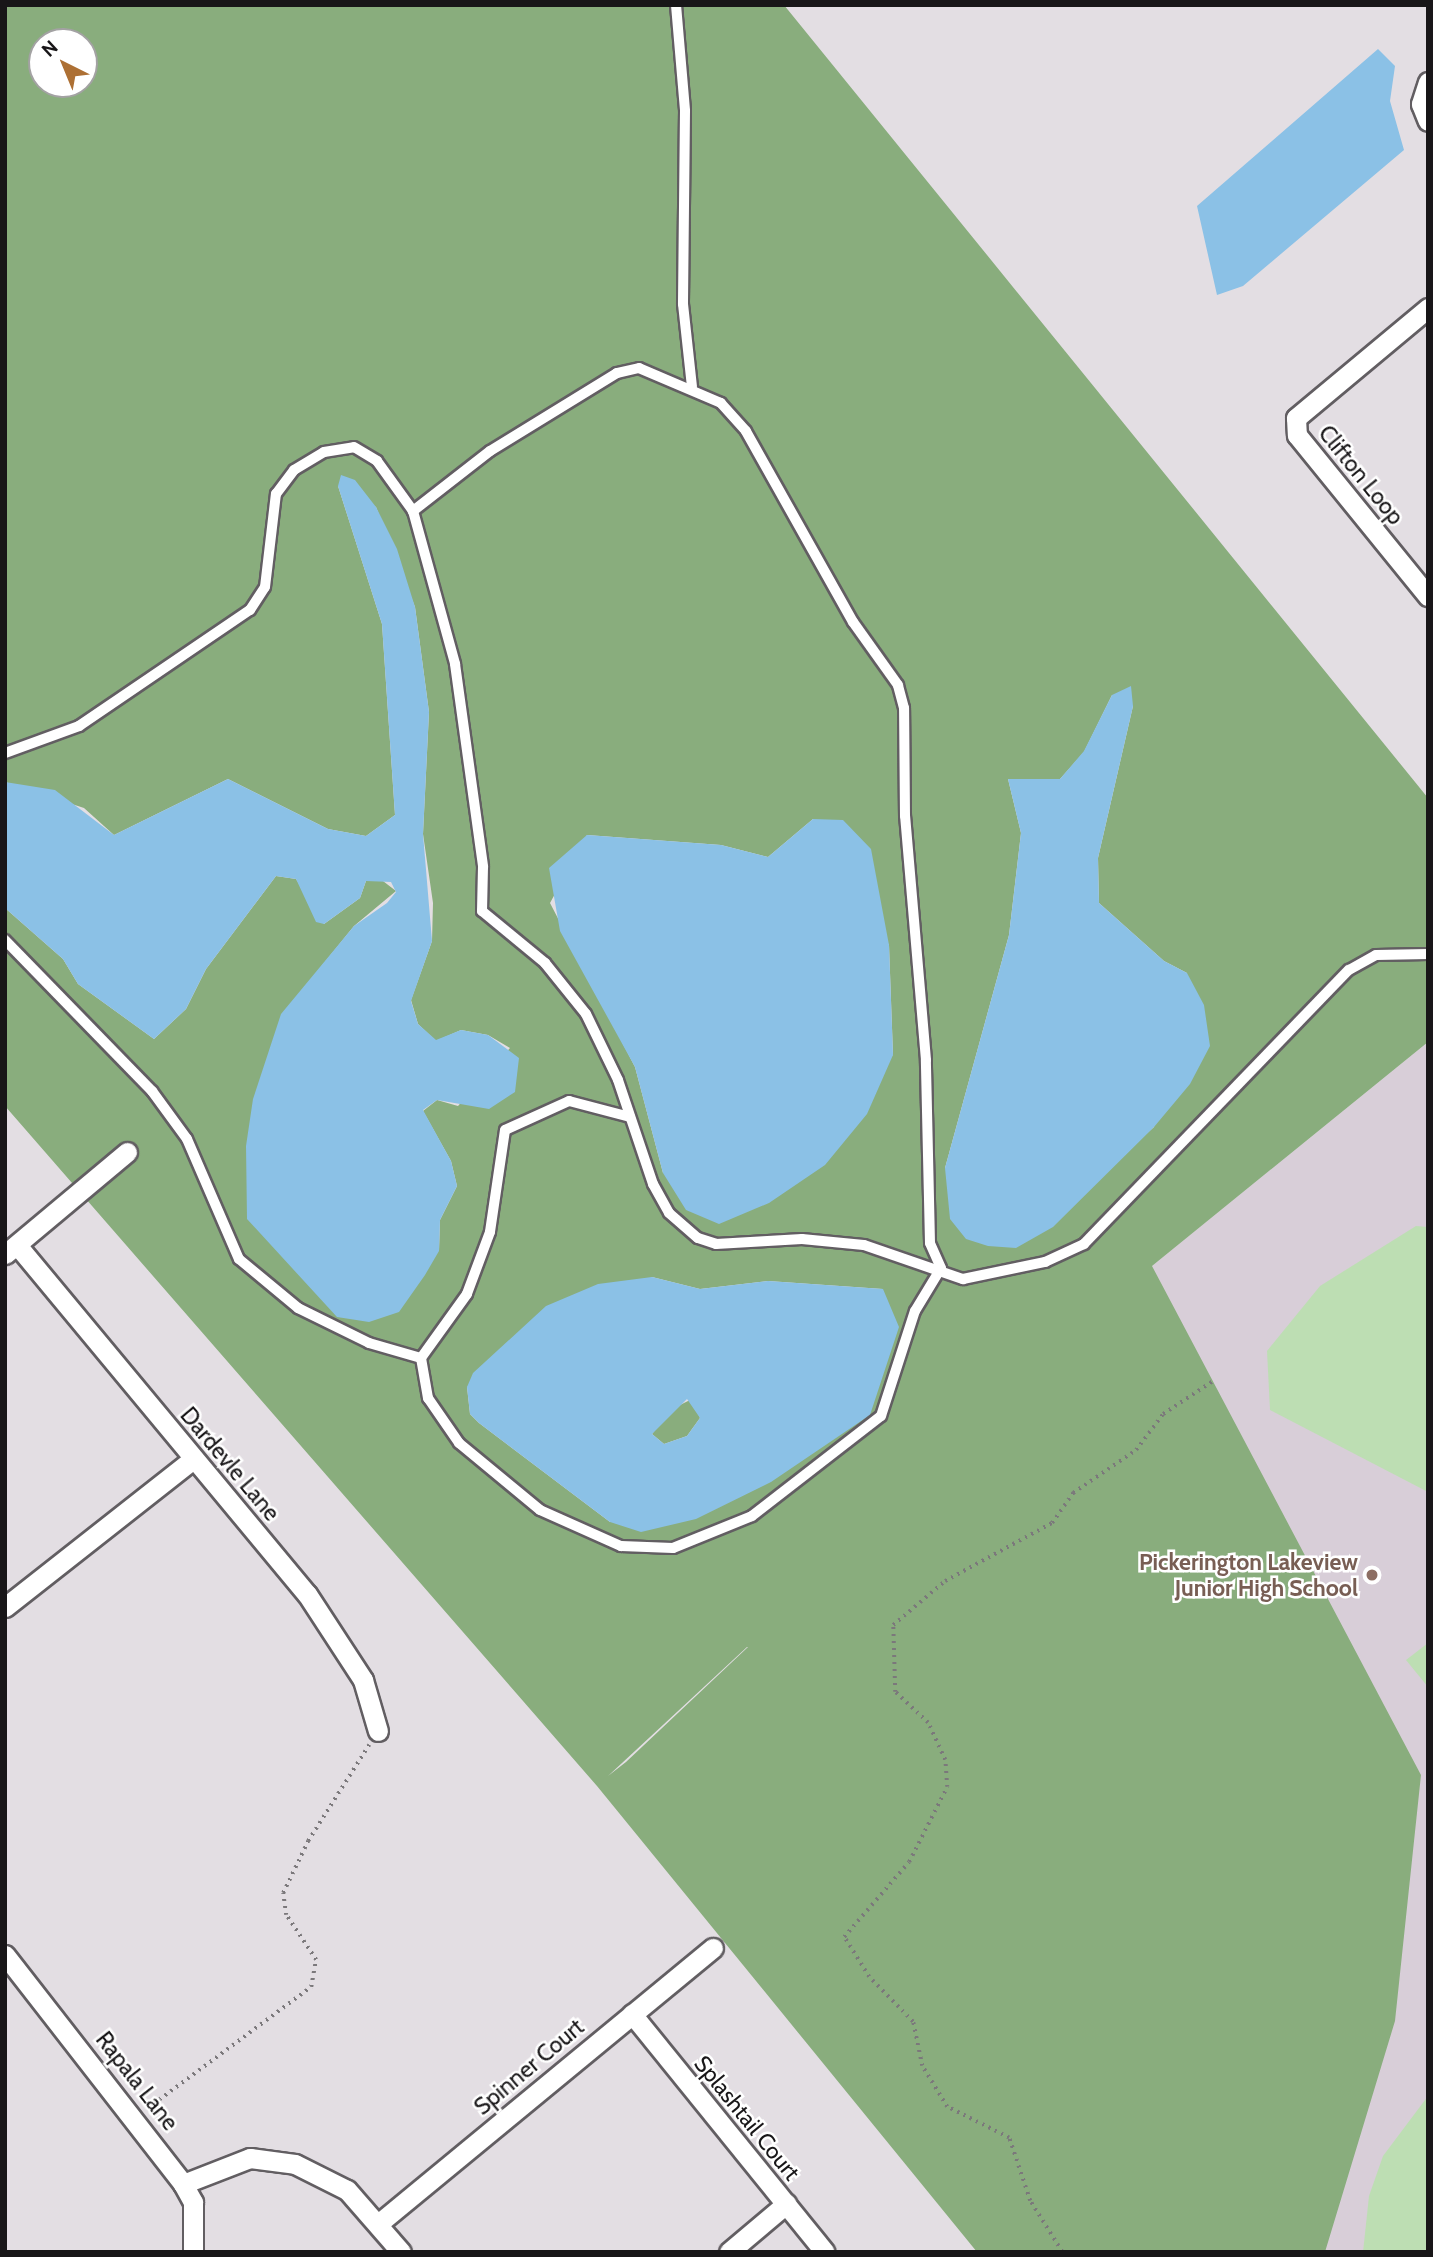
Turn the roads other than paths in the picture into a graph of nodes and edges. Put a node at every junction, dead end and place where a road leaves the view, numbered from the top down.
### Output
1 (676, 5) edge
2 (1428, 82) edge
3 (1428, 121) edge
4 (1428, 308) edge
5 (692, 387) junction
6 (413, 511) junction
7 (1425, 588) edge
8 (5, 753) edge
9 (5, 940) edge
10 (1428, 954) edge
11 (630, 1117) junction
12 (127, 1152) dead end
13 (11, 1249) edge
14 (941, 1268) junction
15 (421, 1357) junction
16 (193, 1459) junction
17 (5, 1607) edge
18 (378, 1731) road end
19 (713, 1948) dead end
20 (5, 1955) edge
21 (632, 2014) junction
22 (183, 2184) junction
23 (786, 2204) junction
24 (378, 2224) junction
25 (193, 2252) edge
26 (401, 2252) edge
27 (729, 2252) edge
28 (825, 2252) edge

1 - 5 lane
2 - 3 street
4 - 7 street, Clifton Loop
5 - 6 lane
5 - 14 lane
6 - 8 lane
6 - 11 lane
9 - 15 lane
10 - 14 lane
11 - 14 lane
11 - 15 lane
12 - 13 street
13 - 16 street, Dardevle Lane
14 - 15 lane
16 - 17 street
16 - 18 street, Dardevle Lane
19 - 21 street, Spinner Court
20 - 22 street, Rapala Lane
21 - 23 street, Splashtail Court
21 - 24 street, Spinner Court
22 - 24 street
22 - 25 street, Rapala Lane
23 - 27 street
23 - 28 street, Splashtail Court
24 - 26 street

